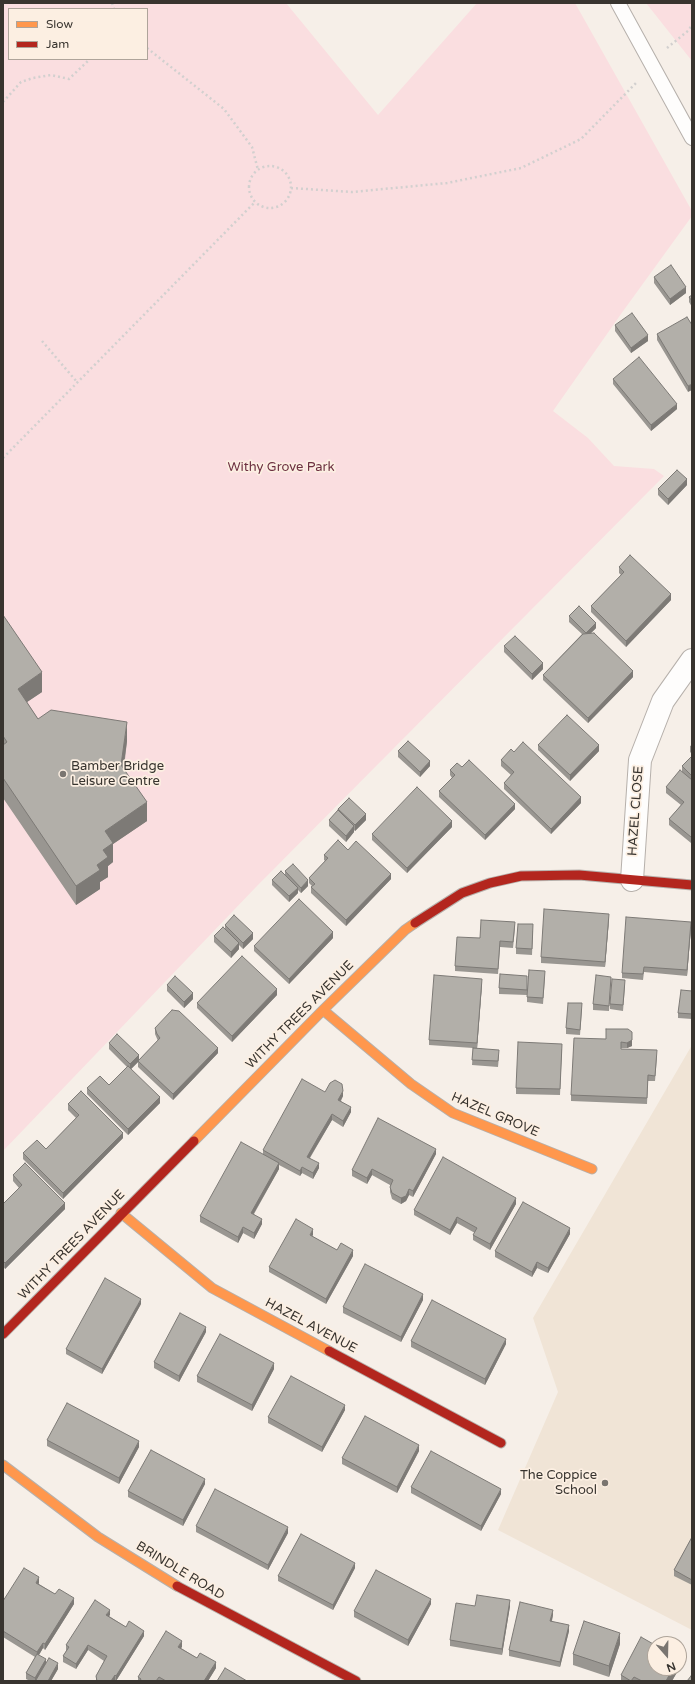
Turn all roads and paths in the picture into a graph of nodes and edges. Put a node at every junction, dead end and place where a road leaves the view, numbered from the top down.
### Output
1 (618, 3) edge
2 (692, 24) edge
3 (148, 49) edge
4 (89, 60) edge
5 (653, 65) junction
6 (3, 102) edge
7 (692, 138) edge
8 (258, 170) junction
9 (291, 188) junction
10 (255, 202) junction
11 (42, 341) dead end
12 (77, 382) junction
13 (3, 458) edge
14 (692, 660) edge
15 (632, 880) junction
16 (692, 886) edge
17 (323, 1010) junction
18 (592, 1169) dead end
19 (121, 1213) junction
20 (3, 1334) edge
21 (501, 1442) dead end
22 (3, 1465) edge
23 (356, 1681) edge

1 - 5 lane
2 - 5 path
3 - 8 path
4 - 6 path
5 - 7 lane
5 - 9 path
8 - 9 path
8 - 10 path
9 - 10 path
10 - 12 path
11 - 12 path
12 - 13 path
14 - 15 street, HAZEL CLOSE
15 - 16 street, WITHY TREES AVENUE
15 - 17 street, WITHY TREES AVENUE
17 - 18 street, HAZEL GROVE
17 - 19 street, WITHY TREES AVENUE
19 - 20 street, WITHY TREES AVENUE
19 - 21 street, HAZEL AVENUE
22 - 23 street, BRINDLE ROAD

